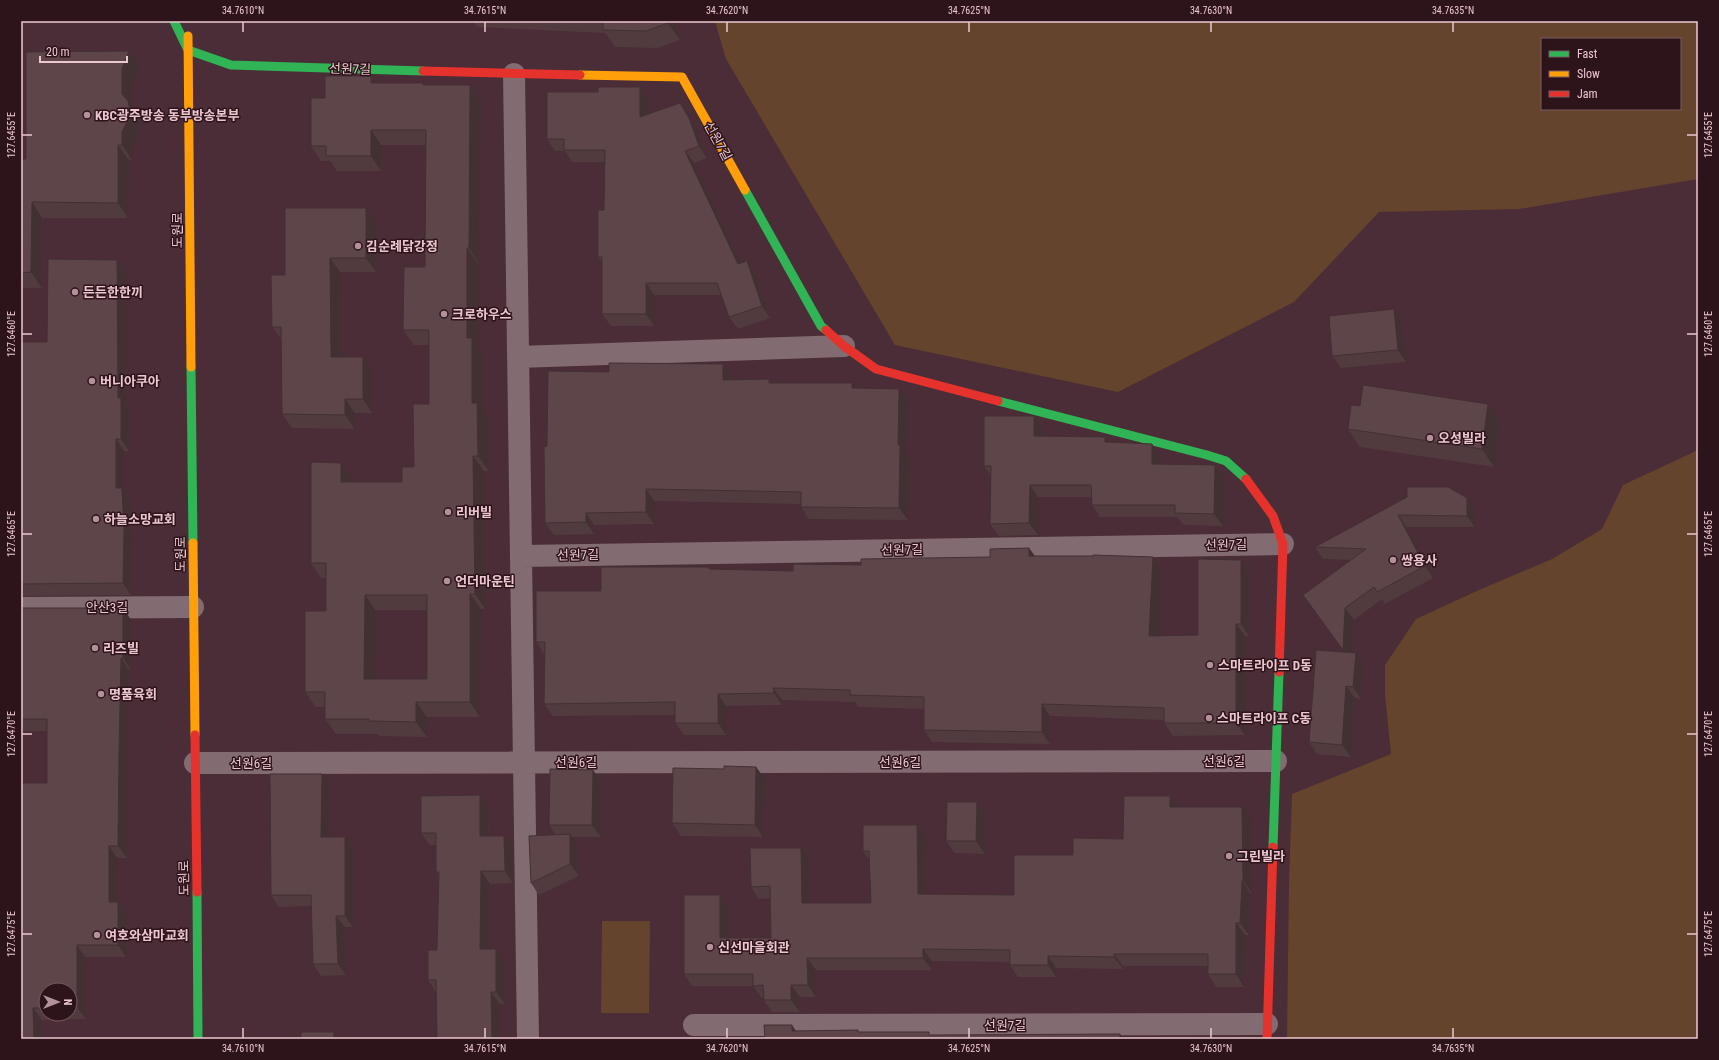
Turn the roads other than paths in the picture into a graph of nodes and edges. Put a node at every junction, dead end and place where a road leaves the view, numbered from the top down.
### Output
1 (174, 21) edge
2 (188, 28) dead end
3 (188, 50) junction
4 (514, 74) junction
5 (844, 346) junction
6 (518, 357) junction
7 (1283, 544) junction
8 (521, 556) junction
9 (193, 607) junction
10 (21, 608) edge
11 (1276, 761) junction
12 (524, 762) junction
13 (195, 763) junction
14 (694, 1025) dead end
15 (1267, 1032) edge
16 (198, 1039) edge
17 (528, 1039) edge

1 - 3 street
2 - 3 street, 도원로
3 - 4 street, 선원7길
3 - 9 street, 도원로
4 - 5 street, 선원7길
4 - 6 street
5 - 6 street
5 - 7 street, 선원7길
6 - 8 street
7 - 8 street, 선원7길
7 - 11 street, 선원7길
8 - 12 street
9 - 10 street, 안산3길
9 - 13 street, 도원로
11 - 12 street, 선원6길
11 - 15 street, 선원7길
12 - 13 street, 선원6길
12 - 17 street
13 - 16 street, 도원로
14 - 15 street, 선원7길

